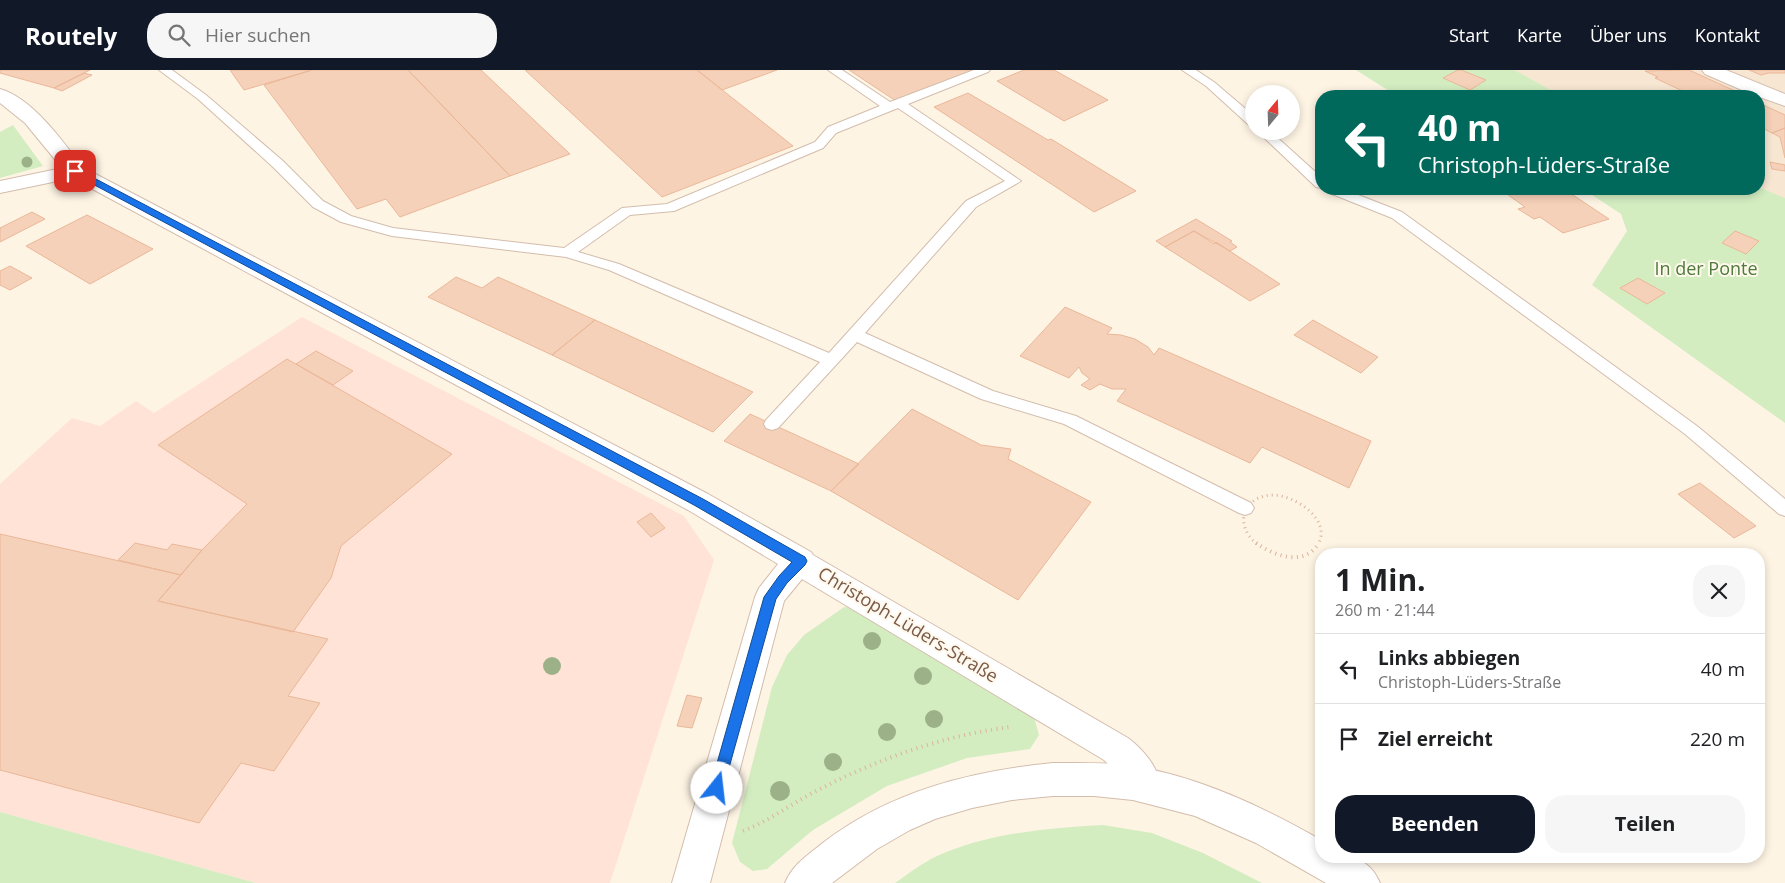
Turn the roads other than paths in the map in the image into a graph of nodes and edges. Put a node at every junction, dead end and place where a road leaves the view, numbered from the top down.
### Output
1 (165, 70) edge
2 (834, 70) edge
3 (984, 70) edge
4 (1188, 70) edge
5 (1711, 70) edge
6 (1757, 90) edge
7 (1765, 93) edge
8 (1785, 100) edge
9 (5, 104) edge
10 (894, 105) junction
11 (1245, 115) edge
12 (1273, 140) edge
13 (75, 171) junction
14 (1315, 179) edge
15 (0, 187) edge
16 (1346, 195) edge
17 (567, 253) junction
18 (855, 335) junction
19 (830, 360) junction
20 (772, 424) dead end
21 (1245, 508) road end
22 (1785, 509) edge
23 (801, 561) junction
24 (1141, 784) junction
25 (1315, 857) edge
26 (1326, 863) edge
27 (690, 883) edge
28 (804, 883) edge
29 (1360, 883) edge

1 - 17 lane
2 - 10 lane
3 - 10 lane
4 - 11 lane
5 - 6 street
7 - 8 street
9 - 13 street, Christoph-Lüders-Straße
10 - 17 lane
10 - 18 lane
12 - 14 lane
13 - 15 street
13 - 23 street, Christoph-Lüders-Straße
16 - 22 lane
17 - 19 lane
18 - 19 lane
18 - 21 lane
19 - 20 lane
23 - 24 street, Christoph-Lüders-Straße
23 - 27 street
24 - 25 street
24 - 28 street
26 - 29 street

